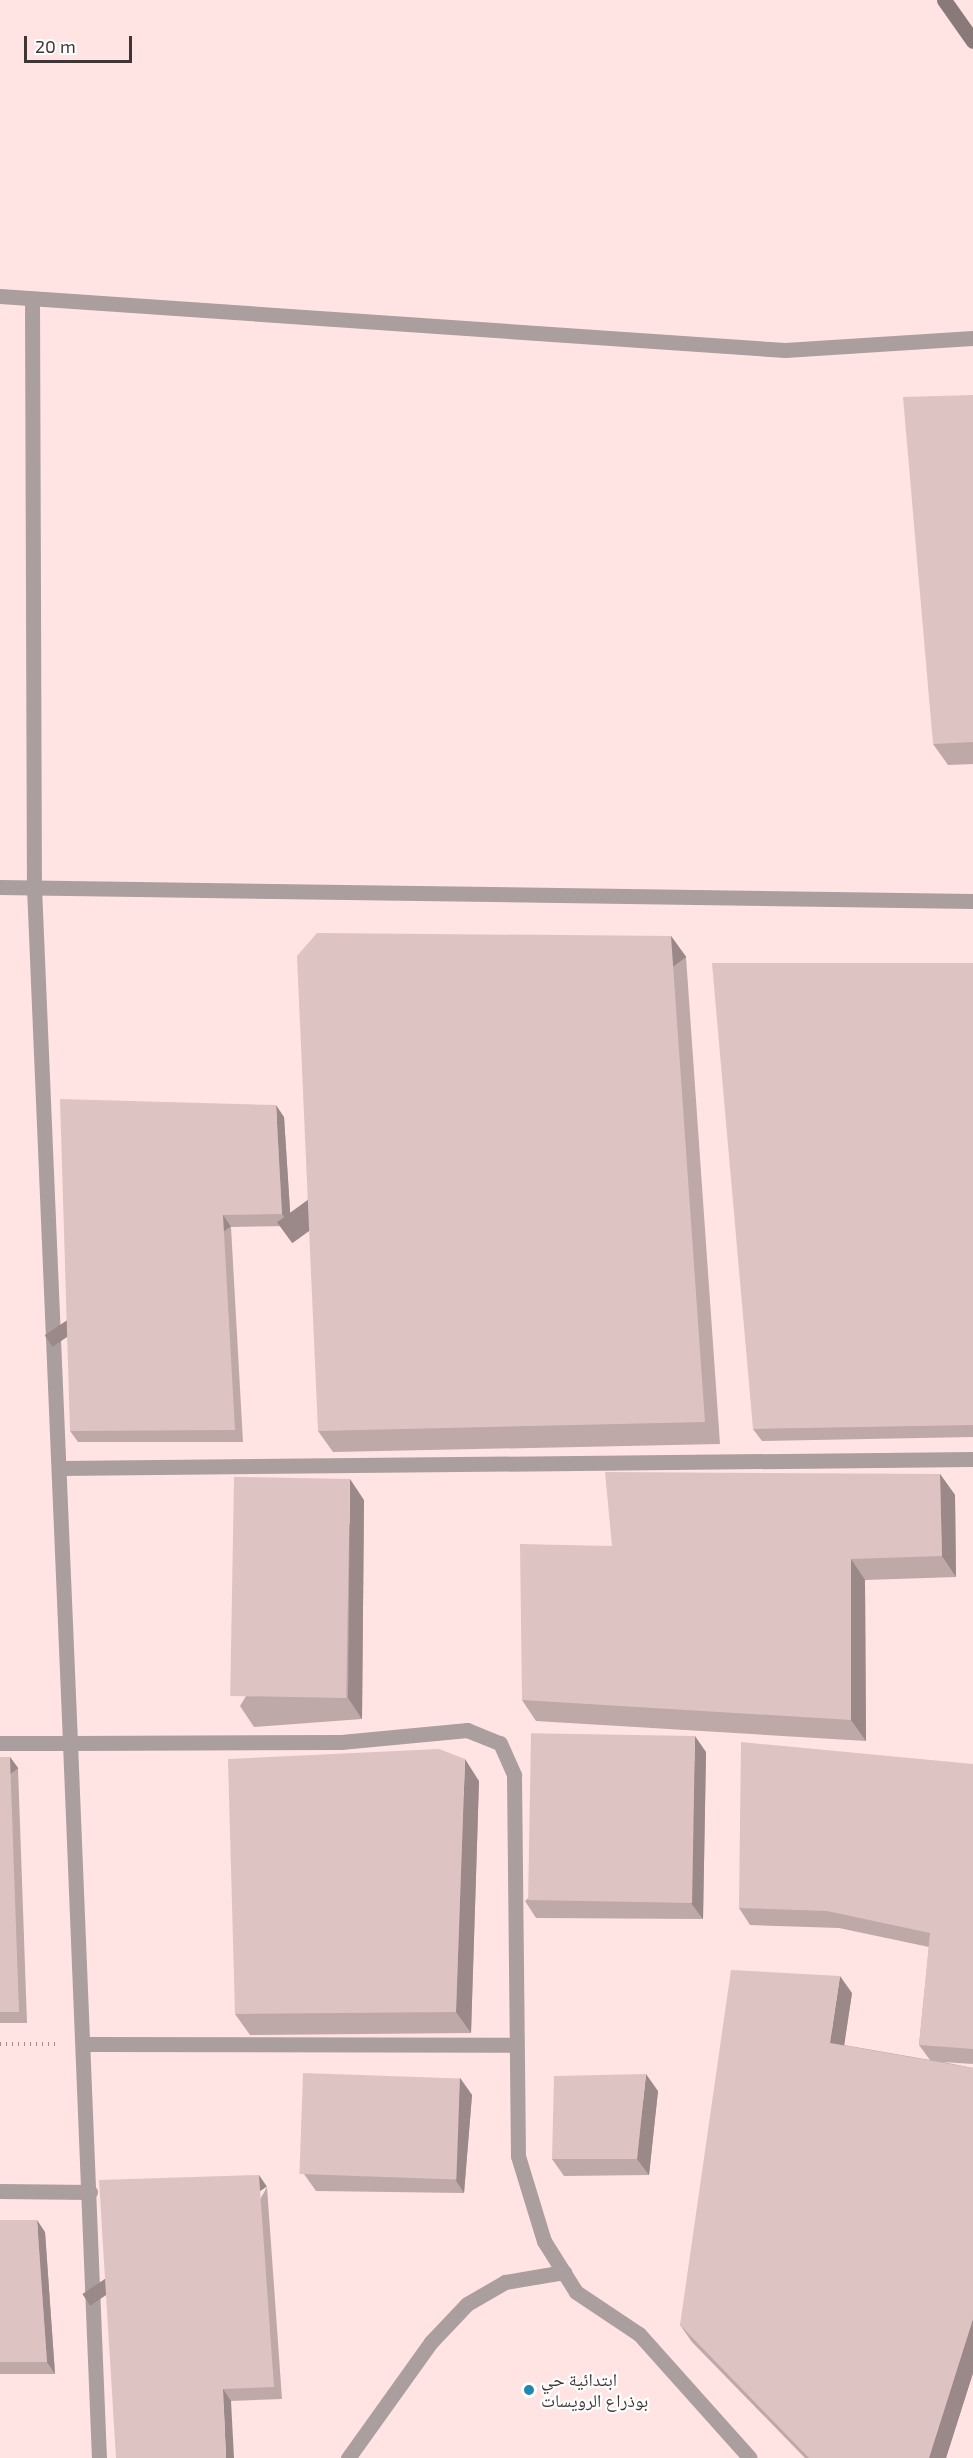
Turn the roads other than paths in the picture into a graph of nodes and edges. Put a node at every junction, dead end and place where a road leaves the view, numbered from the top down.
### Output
1 (944, 0) edge
2 (973, 41) edge
3 (0, 296) edge
4 (32, 299) junction
5 (973, 338) edge
6 (0, 887) edge
7 (34, 887) junction
8 (973, 901) edge
9 (973, 1459) edge
10 (60, 1468) junction
11 (0, 1743) edge
12 (70, 1743) junction
13 (85, 2044) junction
14 (516, 2045) junction
15 (0, 2192) edge
16 (90, 2192) junction
17 (564, 2272) junction
18 (99, 2458) edge
19 (348, 2458) edge
20 (750, 2458) edge

1 - 2 street
3 - 4 street
4 - 5 street
4 - 7 street
6 - 7 street
7 - 8 street
7 - 10 street
9 - 10 street
10 - 12 street
11 - 12 street
12 - 13 street
12 - 14 street
13 - 14 street
13 - 16 street
14 - 17 street
15 - 16 street
16 - 18 street
17 - 19 street
17 - 20 street

